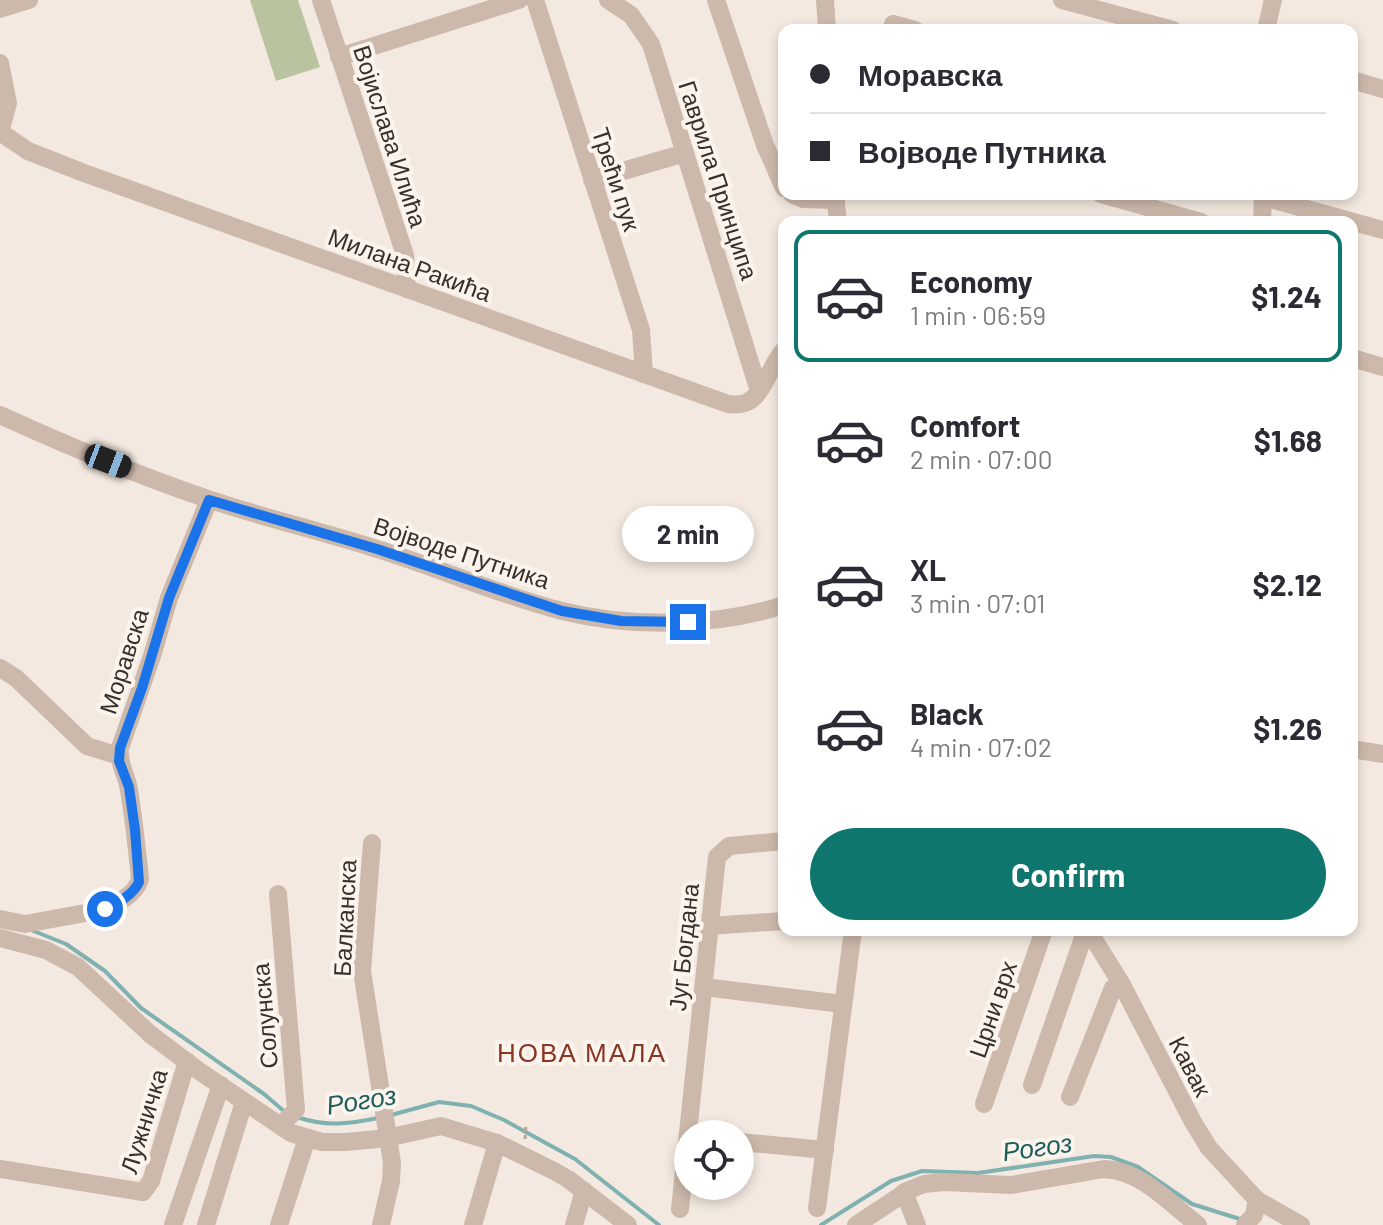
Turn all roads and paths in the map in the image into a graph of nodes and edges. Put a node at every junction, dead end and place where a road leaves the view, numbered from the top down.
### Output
1 (29, 0) edge
2 (321, 0) edge
3 (519, 0) edge
4 (535, 0) edge
5 (608, 0) edge
6 (716, 0) edge
7 (825, 0) edge
8 (1062, 0) edge
9 (1273, 0) edge
10 (0, 9) edge
11 (827, 24) edge
12 (1151, 24) edge
13 (1267, 24) edge
14 (339, 57) junction
15 (0, 63) edge
16 (1358, 82) edge
17 (1383, 89) edge
18 (0, 132) edge
19 (685, 153) junction
20 (778, 175) edge
21 (592, 180) junction
22 (1122, 200) edge
23 (1280, 200) edge
24 (1180, 216) edge
25 (1335, 216) edge
26 (1358, 223) edge
27 (1383, 230) edge
28 (407, 289) junction
29 (778, 357) edge
30 (1358, 360) edge
31 (1383, 367) edge
32 (644, 374) junction
33 (759, 391) junction
34 (0, 415) edge
35 (209, 500) junction
36 (778, 607) edge
37 (0, 668) edge
38 (1358, 750) edge
39 (1383, 754) edge
40 (119, 756) junction
41 (778, 842) edge
42 (372, 843) dead end
43 (278, 894) dead end
44 (0, 919) edge
45 (778, 921) edge
46 (709, 926) junction
47 (852, 936) edge
48 (1042, 936) edge
49 (1085, 936) edge
50 (1092, 936) edge
51 (0, 938) edge
52 (1121, 983) junction
53 (704, 987) junction
54 (842, 1004) junction
55 (187, 1061) junction
56 (221, 1085) junction
57 (1032, 1085) dead end
58 (1070, 1097) dead end
59 (244, 1102) junction
60 (984, 1104) dead end
61 (287, 1119) junction
62 (690, 1120) edge
63 (386, 1133) junction
64 (307, 1138) junction
65 (497, 1143) junction
66 (754, 1143) edge
67 (825, 1150) junction
68 (0, 1169) edge
69 (584, 1191) junction
70 (904, 1192) junction
71 (681, 1200) edge
72 (817, 1208) dead end
73 (680, 1209) dead end
74 (1252, 1213) edge
75 (1196, 1224) edge
76 (173, 1225) edge
77 (206, 1225) edge
78 (279, 1225) edge
79 (381, 1225) edge
80 (473, 1225) edge
81 (574, 1225) edge
82 (628, 1225) edge
83 (856, 1225) edge
84 (917, 1225) edge
85 (1301, 1225) edge

1 - 10 street
2 - 14 street, Војислава Илића
3 - 14 street
4 - 21 street, Трећи пук
5 - 19 street, Гаврила Принципа
6 - 20 street
7 - 11 street
8 - 12 street
9 - 13 street
14 - 28 street, Војислава Илића
15 - 18 street
16 - 17 street
18 - 28 street, Милана Ракића
19 - 21 street
19 - 33 street, Гаврила Принципа
21 - 32 street, Трећи пук
22 - 24 street
23 - 25 street
26 - 27 street
28 - 32 street, Милана Ракића
29 - 33 street
30 - 31 street
32 - 33 street, Милана Ракића
34 - 35 street, Војводе Путника
35 - 36 street, Војводе Путника
35 - 40 street, Моравска
37 - 40 street
38 - 39 street
40 - 44 street
41 - 46 street, Југ Богдана
42 - 63 street, Балканска
43 - 61 street, Солунска
45 - 46 street
46 - 53 street, Југ Богдана
47 - 54 street
48 - 60 street, Црни врх
49 - 57 street
50 - 52 street, Кавак
51 - 55 street
52 - 58 street
52 - 74 street, Кавак
53 - 54 street
53 - 62 street, Југ Богдана
54 - 67 street
55 - 56 street
55 - 68 street, Лужничка
56 - 59 street
56 - 76 street
59 - 61 street
59 - 77 street
61 - 64 street
63 - 64 street
63 - 65 street
63 - 79 street
64 - 78 street
65 - 69 street
65 - 80 street
66 - 67 street
67 - 72 street
69 - 81 street
69 - 82 street
70 - 75 street
70 - 83 street
70 - 84 street
71 - 73 street, Југ Богдана
74 - 85 street, Кавак

